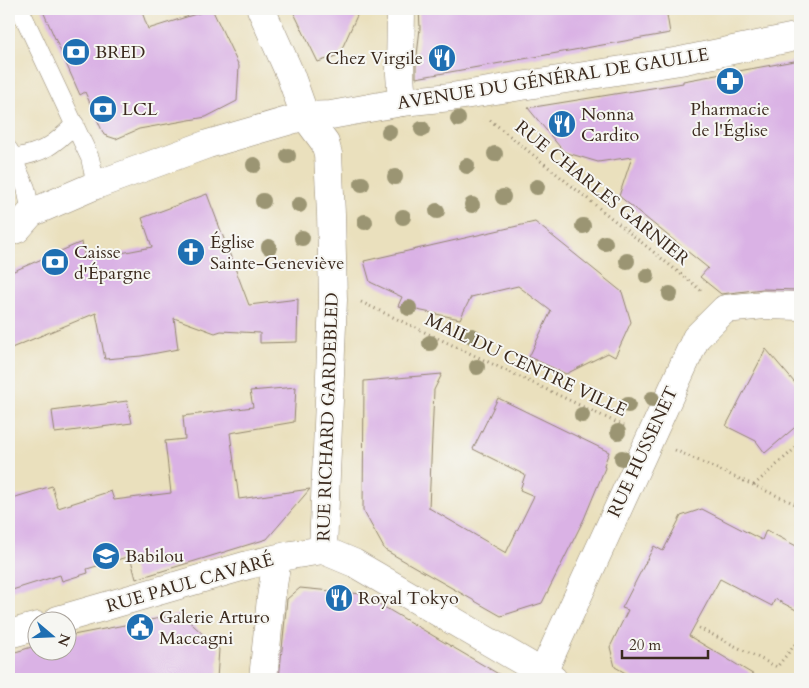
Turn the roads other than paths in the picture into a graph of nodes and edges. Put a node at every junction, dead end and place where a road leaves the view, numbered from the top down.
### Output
1 (20, 9) edge
2 (261, 9) edge
3 (401, 9) edge
4 (800, 36) edge
5 (402, 102) junction
6 (305, 116) junction
7 (75, 124) junction
8 (11, 154) edge
9 (96, 185) junction
10 (31, 213) junction
11 (9, 232) edge
12 (800, 306) edge
13 (324, 550) junction
14 (276, 560) junction
15 (78, 614) edge
16 (28, 629) edge
17 (9, 634) edge
18 (545, 677) edge
19 (263, 679) edge

1 - 7 lane
2 - 6 main road, RUE RICHARD GARDEBLED
3 - 5 main road
4 - 5 main road, AVENUE DU GÉNÉRAL DE GAULLE
5 - 6 main road, AVENUE DU GÉNÉRAL DE GAULLE
6 - 9 main road, AVENUE DU GÉNÉRAL DE GAULLE
6 - 13 main road, RUE RICHARD GARDEBLED
7 - 8 lane
7 - 9 lane
8 - 10 lane
9 - 10 main road, AVENUE DU GÉNÉRAL DE GAULLE
10 - 11 main road
12 - 18 main road, RUE HUSSENET
13 - 14 main road, RUE PAUL CAVARÉ
13 - 18 main road, RUE RICHARD GARDEBLED
14 - 15 main road, RUE PAUL CAVARÉ
14 - 19 main road
16 - 17 main road

